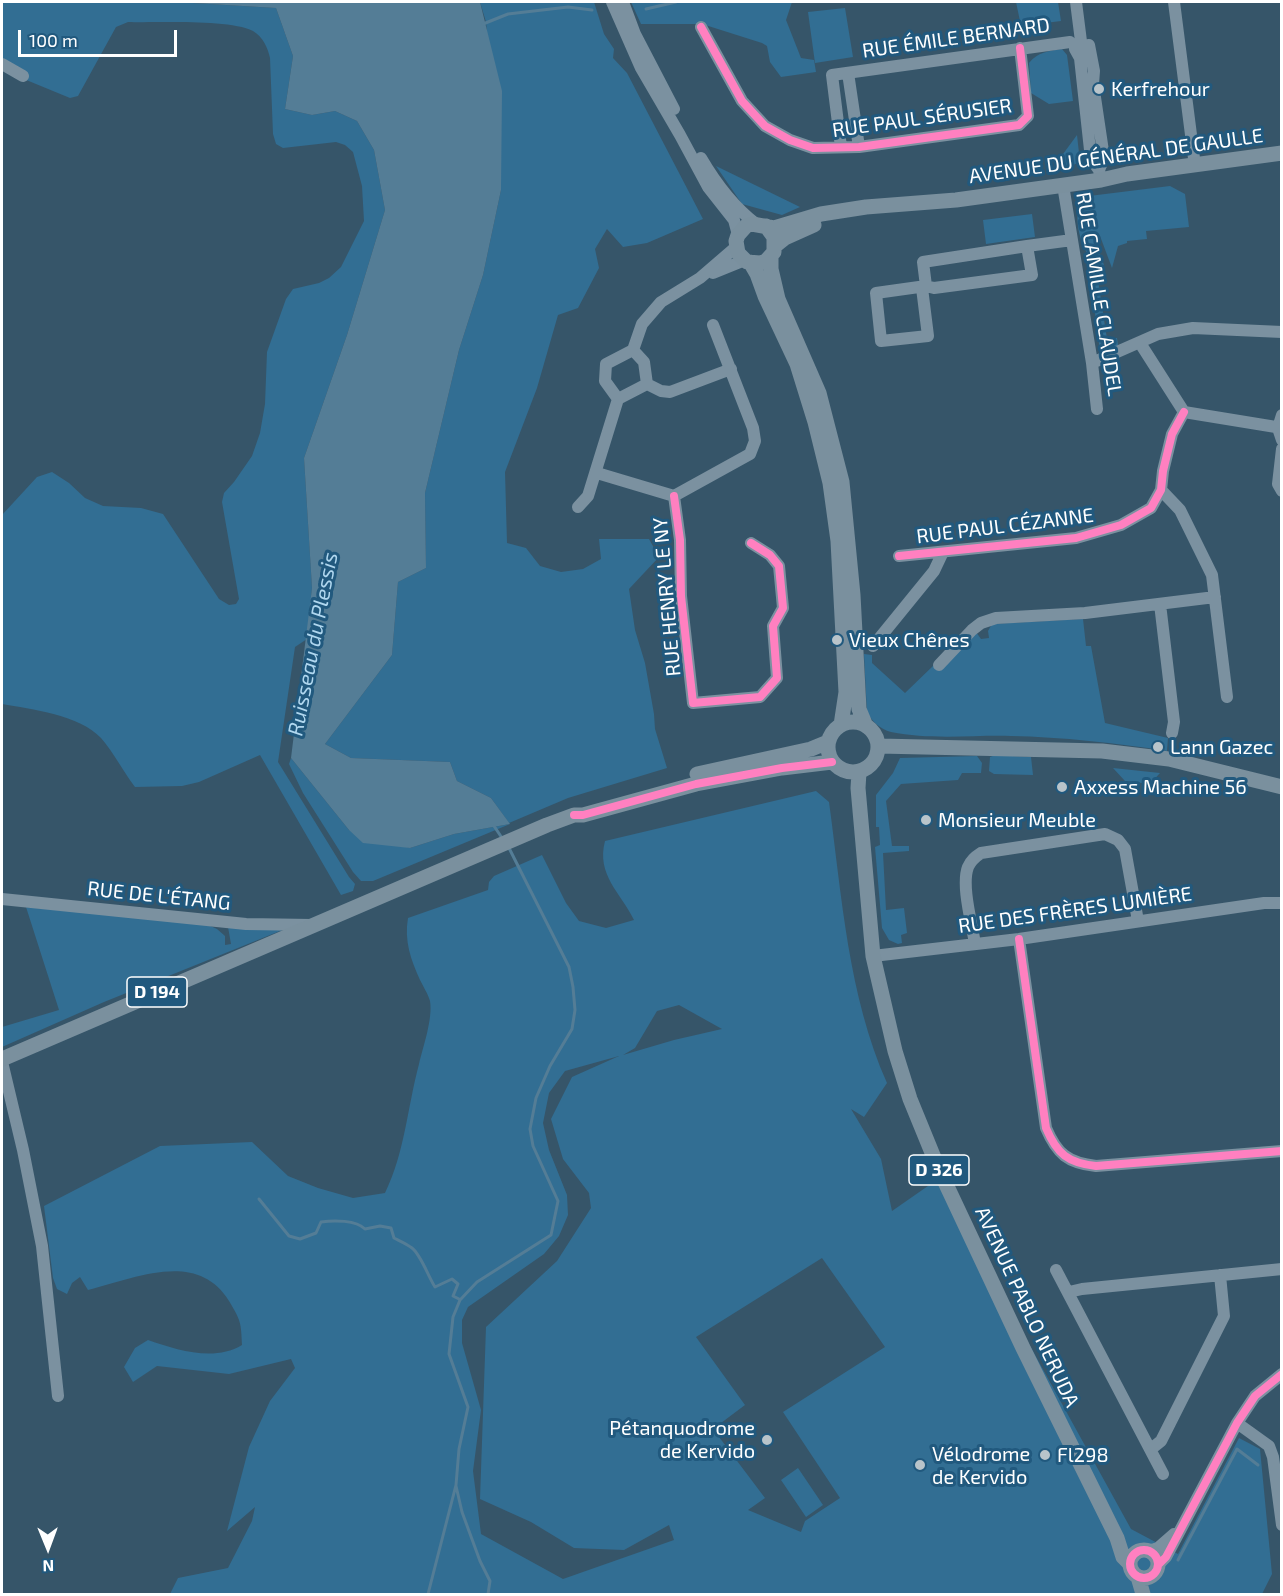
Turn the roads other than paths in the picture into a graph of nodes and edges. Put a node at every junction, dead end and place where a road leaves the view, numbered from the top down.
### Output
1 (612, 2) edge
2 (623, 2) edge
3 (1174, 2) edge
4 (1077, 4) edge
5 (701, 27) dead end
6 (1080, 40) junction
7 (1020, 48) junction
8 (2, 64) edge
9 (848, 73) junction
10 (24, 76) dead end
11 (841, 147) junction
12 (859, 147) junction
13 (1281, 153) edge
14 (1195, 166) junction
15 (1100, 175) junction
16 (1063, 185) junction
17 (956, 200) junction
18 (761, 225) junction
19 (1072, 240) junction
20 (1028, 246) junction
21 (742, 251) junction
22 (773, 251) junction
23 (924, 287) junction
24 (713, 325) dead end
25 (1281, 332) edge
26 (1140, 343) junction
27 (633, 350) junction
28 (1092, 363) junction
29 (731, 369) junction
30 (647, 384) junction
31 (618, 399) junction
32 (1097, 409) dead end
33 (1184, 412) junction
34 (1281, 428) edge
35 (1281, 449) edge
36 (597, 473) junction
37 (1161, 490) junction
38 (1281, 490) edge
39 (674, 496) junction
40 (578, 507) dead end
41 (751, 543) dead end
42 (943, 552) junction
43 (899, 556) dead end
44 (1215, 597) junction
45 (1160, 604) junction
46 (873, 646) dead end
47 (939, 665) dead end
48 (1227, 697) dead end
49 (841, 725) junction
50 (866, 726) junction
51 (1172, 733) dead end
52 (828, 742) junction
53 (879, 746) junction
54 (832, 762) junction
55 (859, 772) junction
56 (1281, 787) edge
57 (574, 815) junction
58 (2, 899) edge
59 (1281, 903) edge
60 (1138, 921) junction
61 (313, 925) junction
62 (1019, 939) junction
63 (975, 944) junction
64 (873, 956) junction
65 (2, 1061) edge
66 (1281, 1151) edge
67 (1281, 1269) edge
68 (1056, 1270) dead end
69 (1220, 1275) junction
70 (1069, 1292) junction
71 (1281, 1374) edge
72 (58, 1396) dead end
73 (1237, 1423) junction
74 (1151, 1449) junction
75 (1163, 1474) dead end
76 (1281, 1525) edge
77 (1144, 1564) junction
78 (1143, 1594) edge
79 (1151, 1594) edge

1 - 21 street
2 - 18 street
3 - 14 street
4 - 6 street
5 - 11 street, RUE PAUL SÉRUSIER
6 - 7 street, RUE ÉMILE BERNARD
6 - 15 street
6 - 15 street
7 - 9 street, RUE ÉMILE BERNARD
7 - 12 street, RUE PAUL SÉRUSIER
8 - 10 street
9 - 11 street
9 - 12 street
11 - 12 street, RUE PAUL SÉRUSIER
13 - 14 main road, AVENUE DU GÉNÉRAL DE GAULLE
14 - 15 main road, AVENUE DU GÉNÉRAL DE GAULLE
15 - 16 main road, AVENUE DU GÉNÉRAL DE GAULLE
16 - 17 main road, AVENUE DU GÉNÉRAL DE GAULLE
16 - 19 street, RUE CAMILLE CLAUDEL
17 - 18 main road, AVENUE DU GÉNÉRAL DE GAULLE
17 - 22 main road, AVENUE DU GÉNÉRAL DE GAULLE
18 - 21 main road
18 - 22 main road
19 - 20 street
19 - 28 street, RUE CAMILLE CLAUDEL
20 - 23 street
20 - 23 street
21 - 22 main road
21 - 27 street
21 - 49 main road
22 - 50 main road
23 - 23 street
24 - 29 street
25 - 26 street
26 - 28 street
26 - 33 street
27 - 30 street
27 - 31 street
28 - 32 street, RUE CAMILLE CLAUDEL
29 - 30 street
29 - 39 street
30 - 31 street
31 - 36 street
33 - 34 street
33 - 37 street, RUE PAUL CÉZANNE
35 - 38 street
36 - 39 street
36 - 40 street
37 - 42 street, RUE PAUL CÉZANNE
37 - 44 street
39 - 41 street, RUE HENRY LE NY
42 - 43 street, RUE PAUL CÉZANNE
42 - 46 street
44 - 45 street
44 - 48 street
45 - 47 street
45 - 51 street
49 - 50 main road
49 - 52 main road
50 - 53 main road
52 - 54 main road
52 - 57 main road, D 194
53 - 55 main road
53 - 56 main road
54 - 55 main road
54 - 57 main road, D 194
55 - 64 main road, AVENUE PABLO NERUDA / D 326
57 - 61 main road, D 194
58 - 61 street, RUE DE L'ÉTANG
59 - 60 street, RUE DES FRÈRES LUMIÈRE
60 - 62 street, RUE DES FRÈRES LUMIÈRE
60 - 63 street
61 - 65 main road, D 194
62 - 63 street, RUE DES FRÈRES LUMIÈRE
62 - 66 street
63 - 64 street, RUE DES FRÈRES LUMIÈRE
64 - 77 main road, AVENUE PABLO NERUDA / D 326
65 - 72 street
67 - 69 street
68 - 70 street
69 - 70 street
69 - 74 street
70 - 74 street
71 - 73 street
73 - 76 street
73 - 77 street
74 - 75 street
77 - 78 main road
77 - 79 main road

